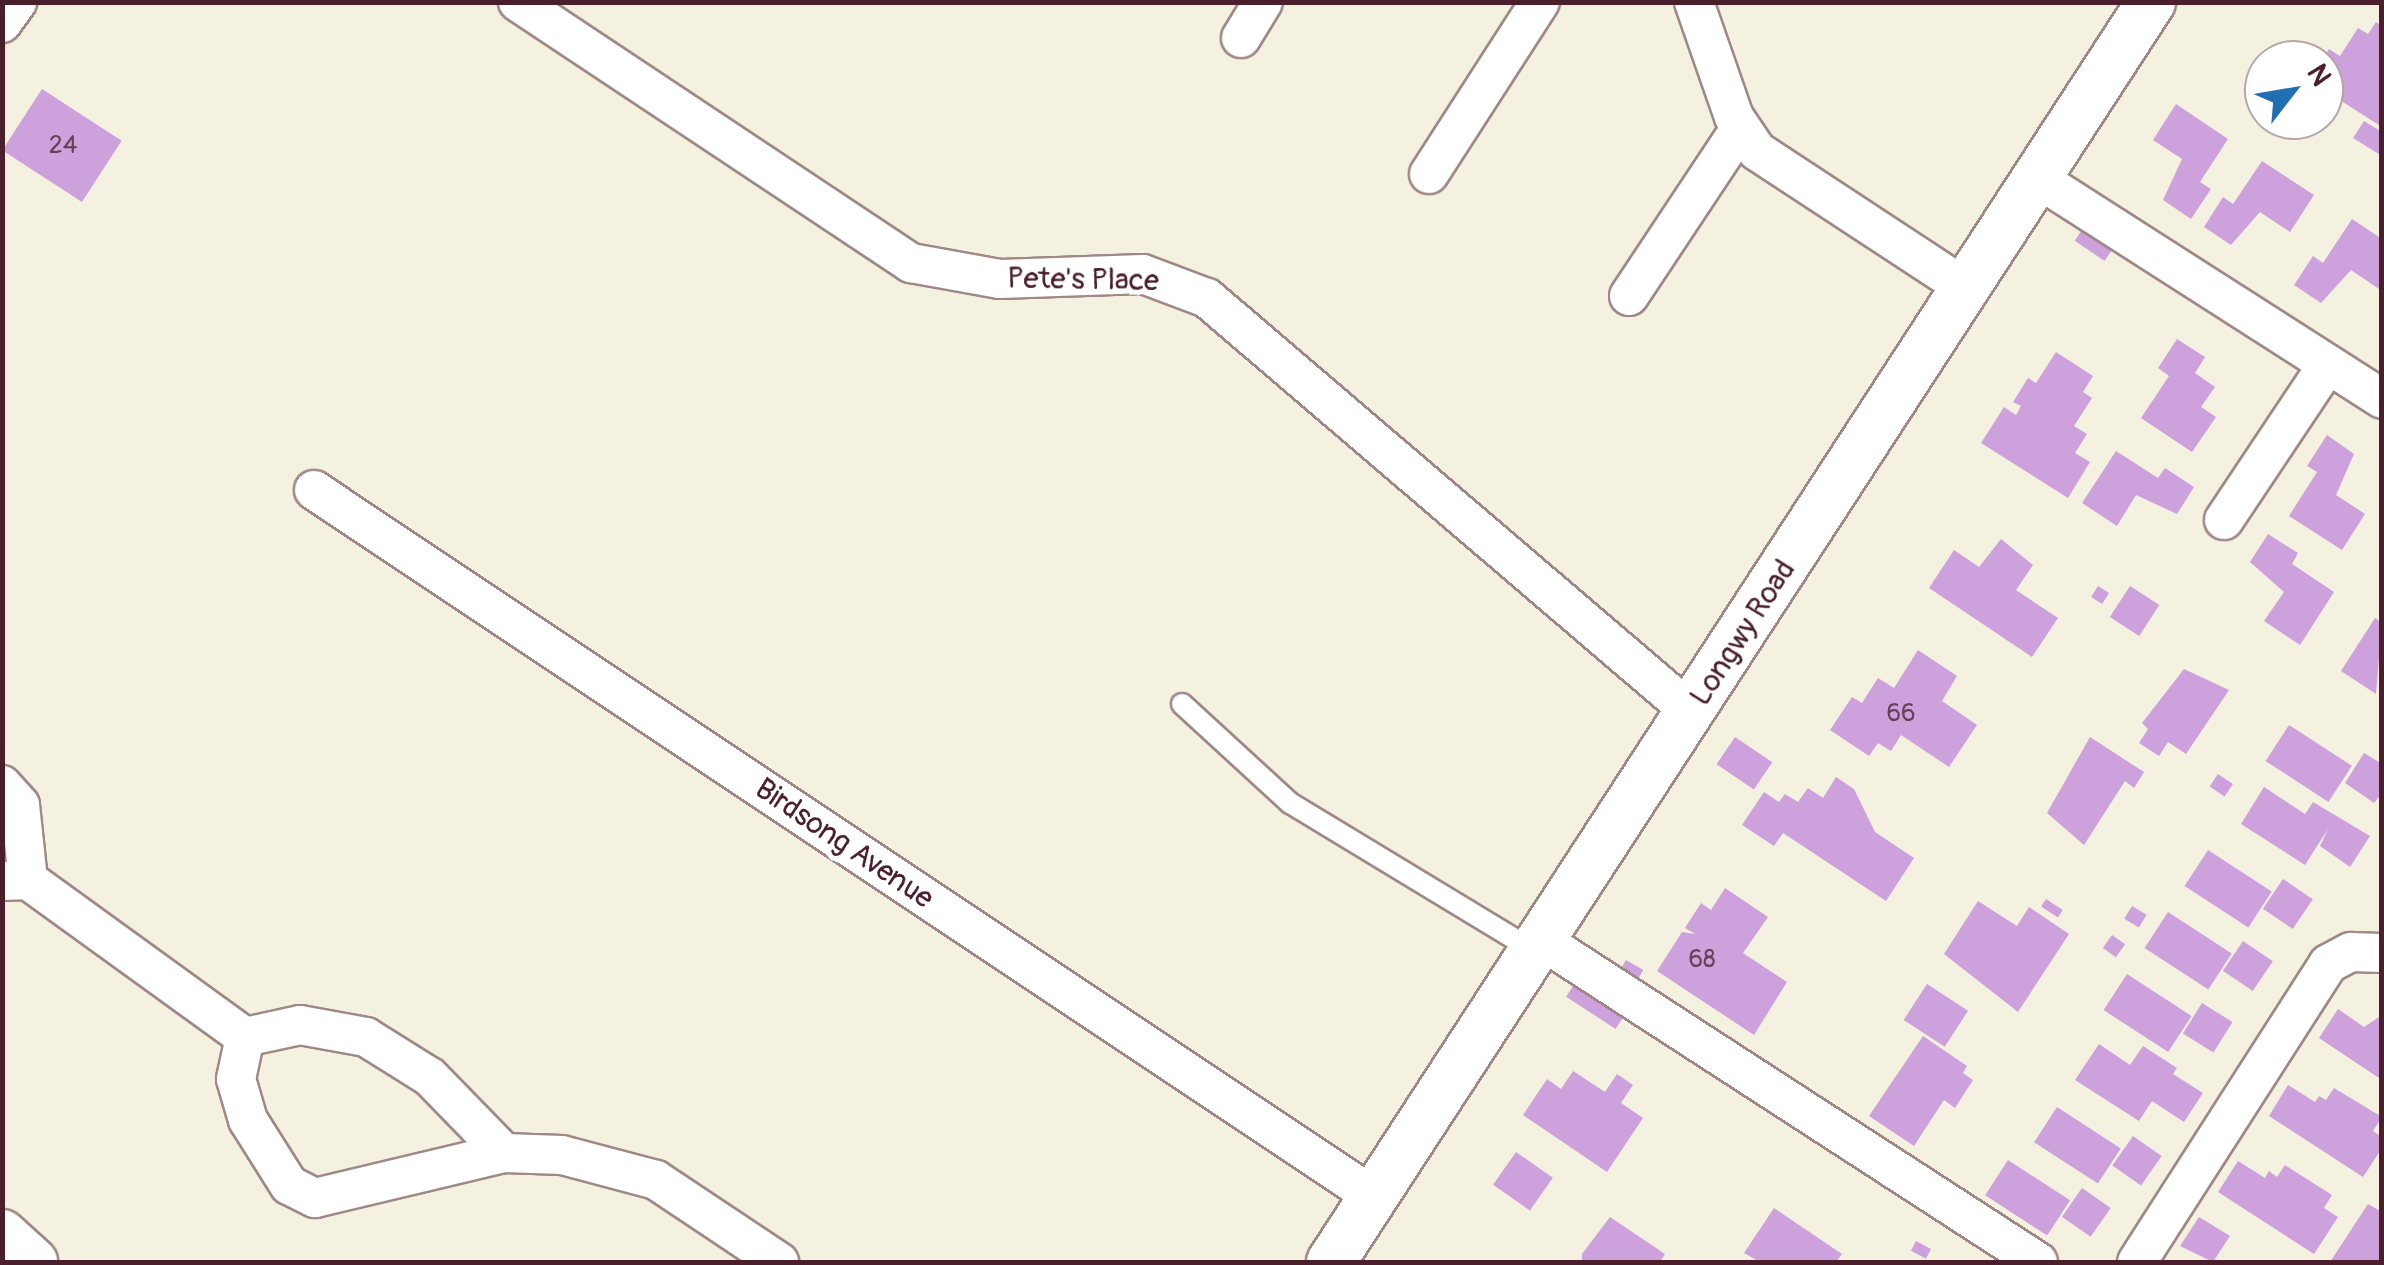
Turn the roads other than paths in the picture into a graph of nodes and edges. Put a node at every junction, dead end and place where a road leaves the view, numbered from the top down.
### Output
1 (17, 2) edge
2 (518, 2) edge
3 (1263, 2) edge
4 (1540, 2) edge
5 (1694, 2) edge
6 (2151, 2) edge
7 (2, 23) edge
8 (1240, 38) dead end
9 (1740, 130) junction
10 (1429, 174) dead end
11 (2036, 178) junction
12 (1969, 290) junction
13 (1629, 296) dead end
14 (2328, 364) junction
15 (2382, 398) edge
16 (314, 490) dead end
17 (2224, 520) dead end
18 (1182, 704) dead end
19 (1691, 712) junction
20 (2, 785) edge
21 (15, 880) edge
22 (1537, 946) junction
23 (2382, 953) edge
24 (245, 1036) junction
25 (504, 1153) junction
26 (1374, 1196) junction
27 (2, 1234) edge
28 (34, 1262) edge
29 (779, 1262) edge
30 (1332, 1262) edge
31 (2038, 1262) edge
32 (2137, 1262) edge

1 - 7 street
2 - 19 street, Pete's Place
3 - 8 street
4 - 10 street
5 - 9 street
6 - 11 street, Longwy Road
9 - 12 street
9 - 13 street
11 - 12 street, Longwy Road
11 - 14 street
12 - 19 street, Longwy Road
14 - 15 street
14 - 17 street
16 - 26 street, Birdsong Avenue
18 - 22 lane
19 - 22 street, Longwy Road
20 - 21 street
21 - 24 street
22 - 26 street, Longwy Road
22 - 31 street
23 - 32 street
24 - 25 street
24 - 25 street
25 - 29 street
26 - 30 street, Longwy Road
27 - 28 street

